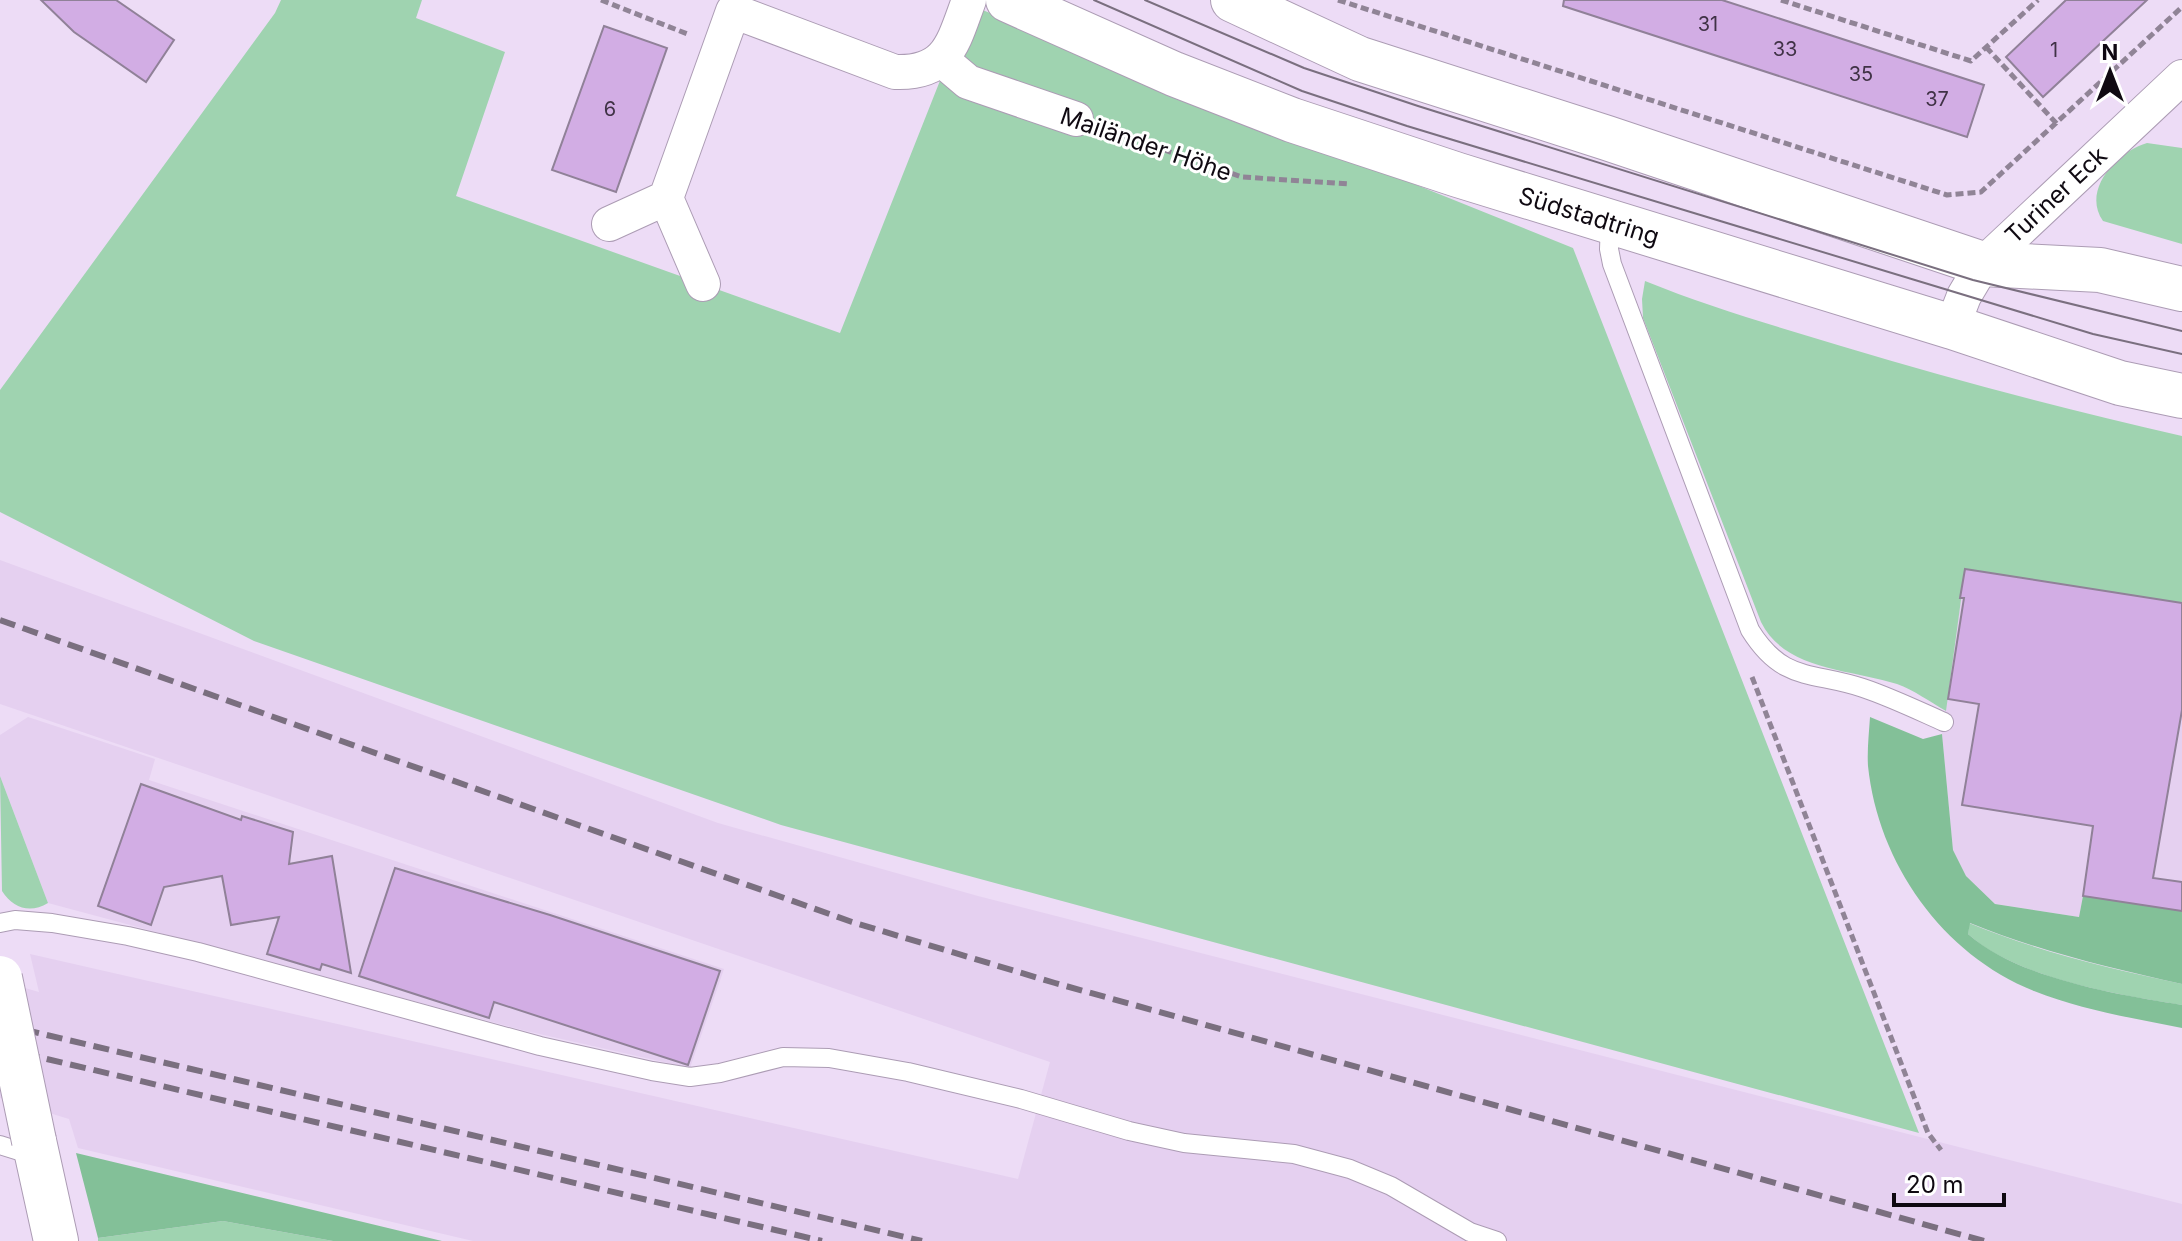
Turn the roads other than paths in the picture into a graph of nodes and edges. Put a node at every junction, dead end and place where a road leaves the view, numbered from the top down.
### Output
1 (969, 0) edge
2 (1008, 0) edge
3 (1233, 0) edge
4 (942, 60) junction
5 (2182, 77) edge
6 (1076, 119) road end
7 (666, 198) junction
8 (1610, 222) junction
9 (609, 224) dead end
10 (1983, 264) junction
11 (703, 284) dead end
12 (2182, 289) edge
13 (1952, 327) junction
14 (2182, 396) edge
15 (1944, 722) dead end
16 (0, 923) edge
17 (0, 978) edge
18 (24, 1148) edge
19 (56, 1241) edge
20 (1497, 1241) edge

1 - 4 street
2 - 8 street, Südstadtring
3 - 10 street
4 - 6 street, Mailänder Höhe
4 - 7 street
5 - 10 street, Turiner Eck
7 - 9 street
7 - 11 street
8 - 13 street, Südstadtring
8 - 15 lane
10 - 12 street
10 - 13 street, Turiner Eck
13 - 14 street, Südstadtring
16 - 20 lane
17 - 18 street, bridge
18 - 19 street

